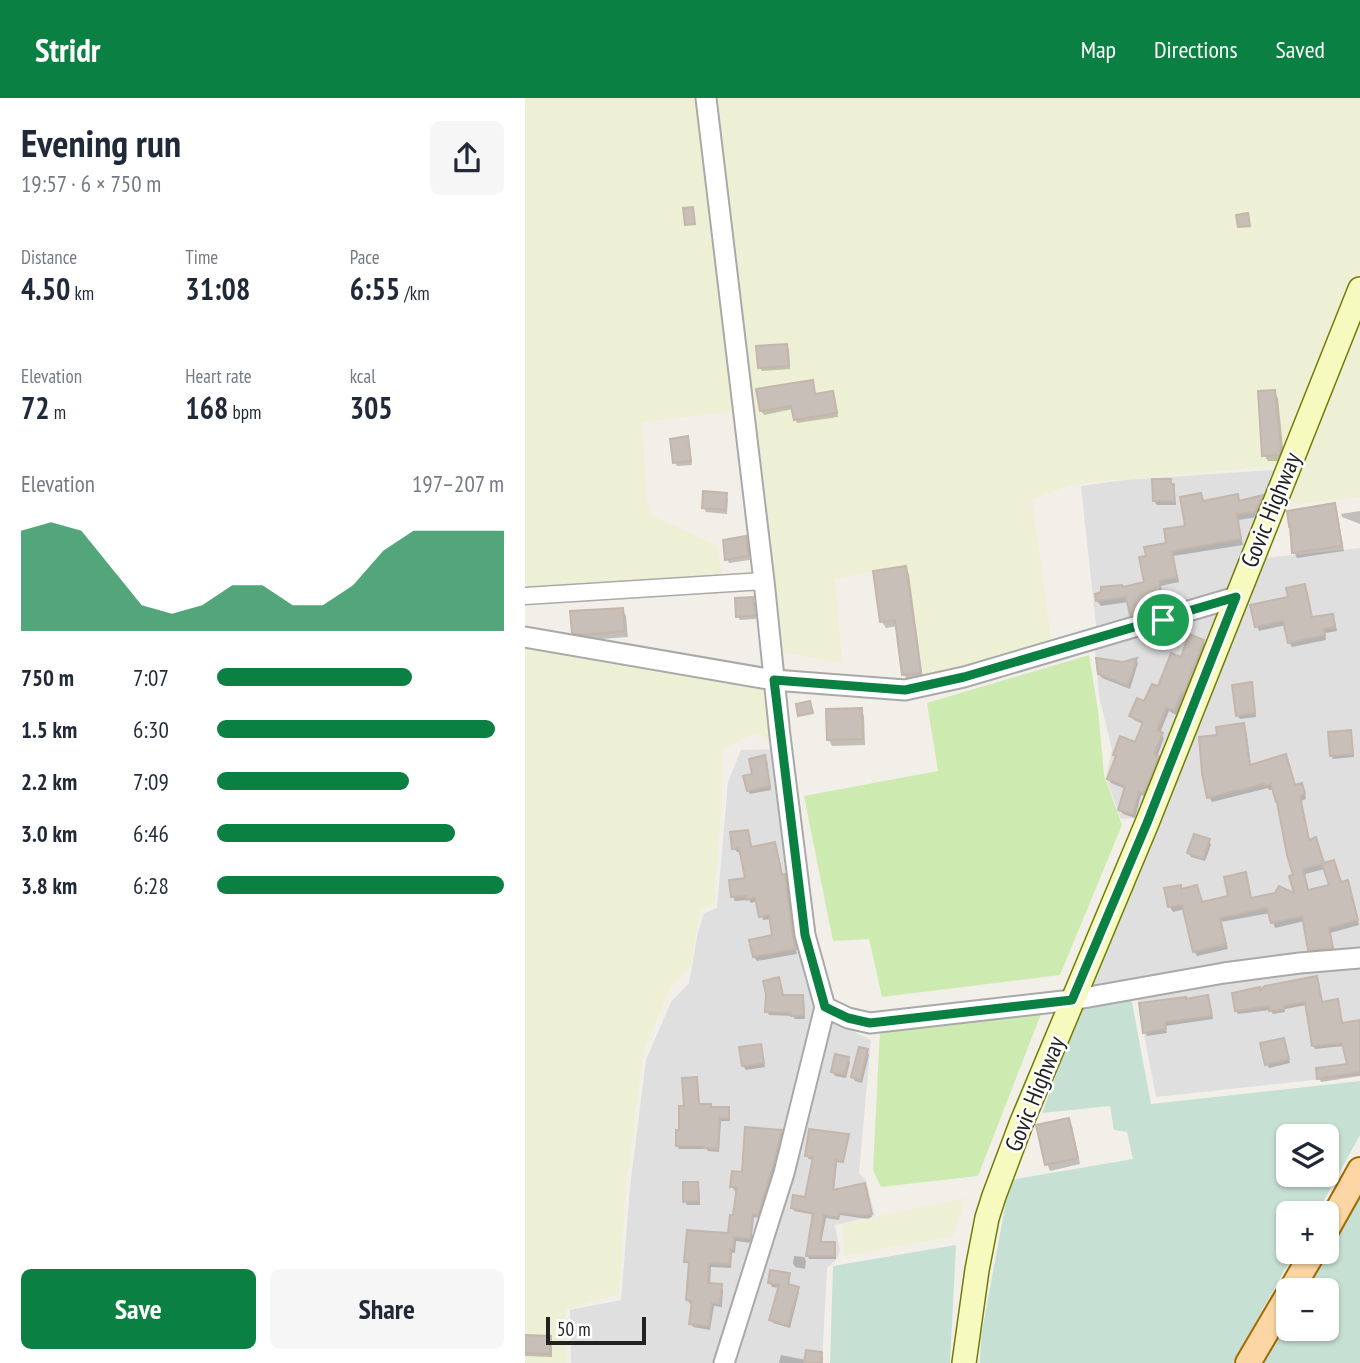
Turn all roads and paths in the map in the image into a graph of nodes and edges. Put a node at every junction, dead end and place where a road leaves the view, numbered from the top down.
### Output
1 (706, 98) edge
2 (1360, 289) edge
3 (764, 581) junction
4 (525, 596) edge
5 (1236, 597) junction
6 (525, 637) edge
7 (774, 680) junction
8 (1360, 958) edge
9 (1072, 1000) junction
10 (825, 1007) junction
11 (1360, 1170) edge
12 (1339, 1208) edge
13 (1276, 1315) edge
14 (724, 1363) edge
15 (964, 1363) edge
16 (1248, 1363) edge

1 - 3 street
2 - 5 main road, Govic Highway
3 - 4 street
3 - 7 street
5 - 7 street
5 - 9 main road, Govic Highway
6 - 7 street
7 - 10 street
8 - 9 street
9 - 10 street
9 - 15 main road, Govic Highway
10 - 14 street
11 - 12 main road
13 - 16 main road

